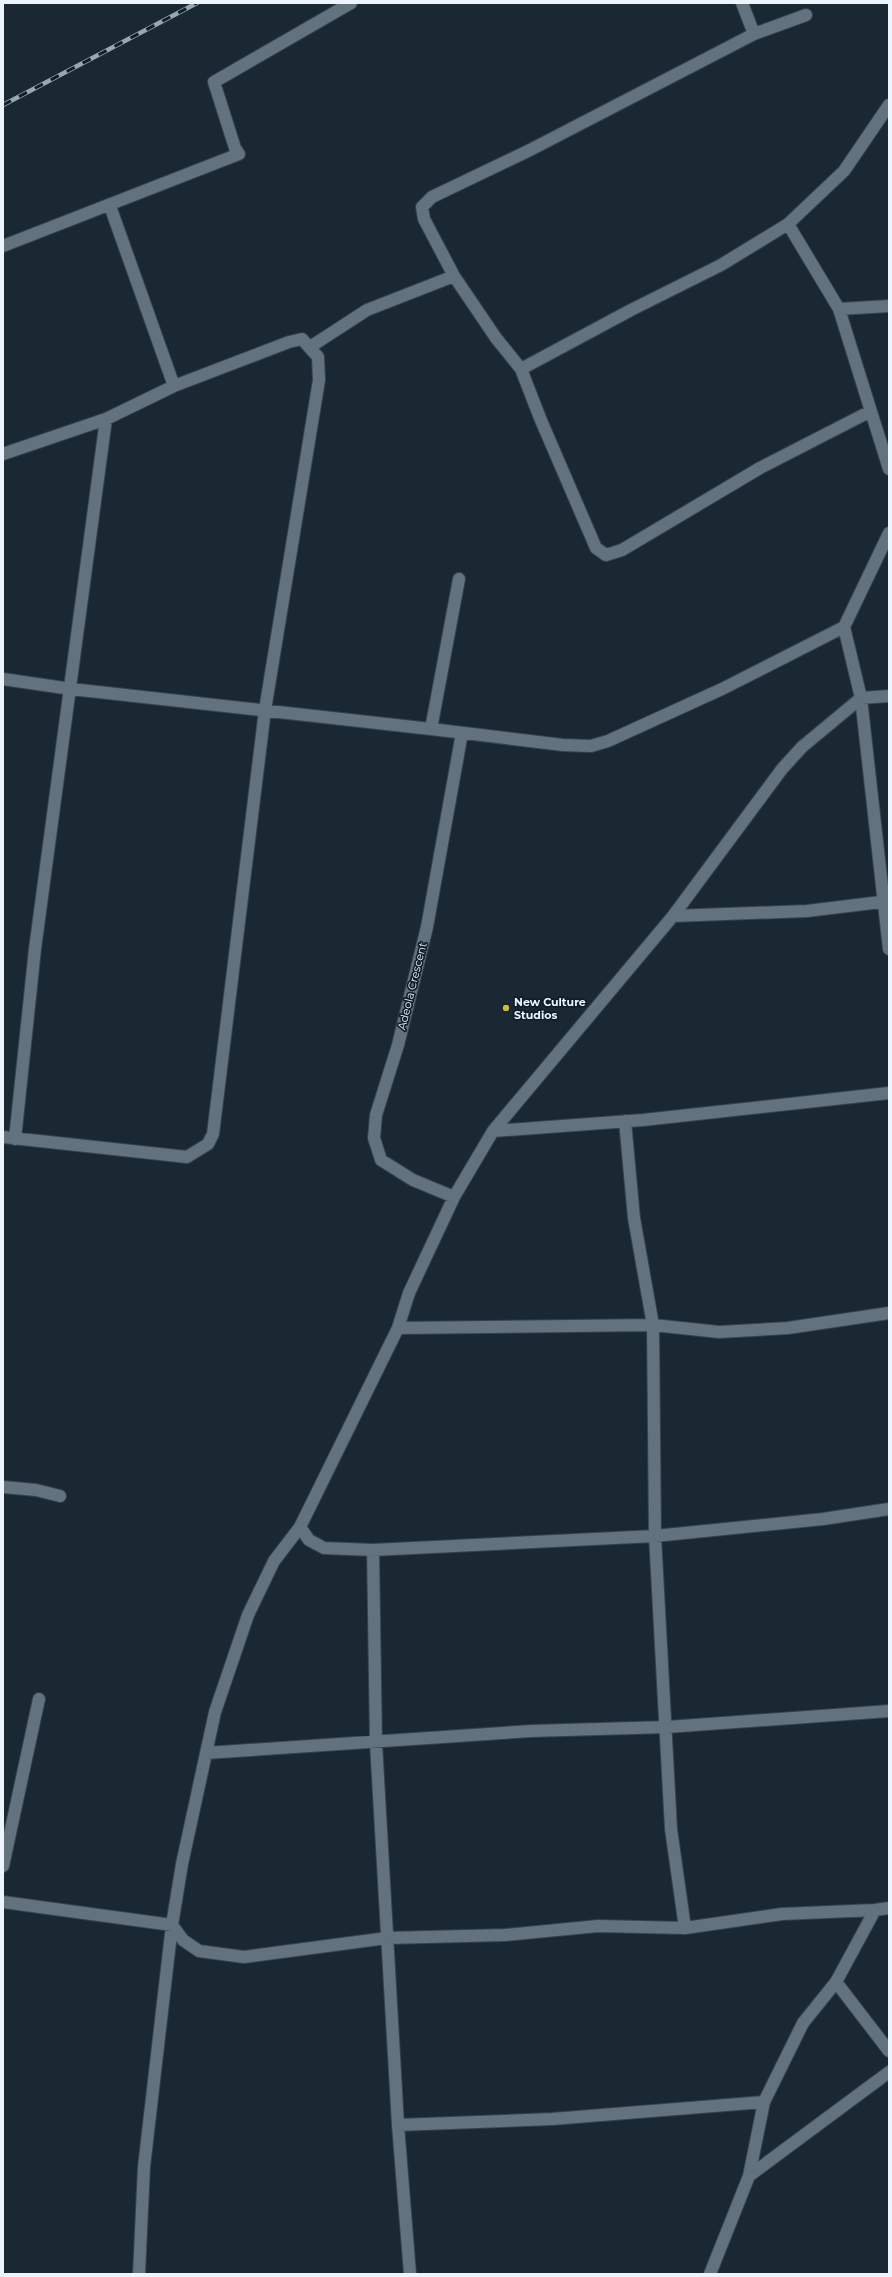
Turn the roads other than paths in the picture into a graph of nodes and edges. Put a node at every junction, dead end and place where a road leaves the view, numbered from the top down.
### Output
1 (351, 3) edge
2 (742, 3) edge
3 (806, 15) dead end
4 (754, 34) junction
5 (889, 105) edge
6 (110, 206) junction
7 (788, 224) junction
8 (3, 246) edge
9 (454, 276) junction
10 (889, 306) edge
11 (839, 309) junction
12 (310, 347) junction
13 (521, 369) junction
14 (174, 386) junction
15 (869, 412) junction
16 (106, 419) junction
17 (3, 454) edge
18 (889, 469) edge
19 (889, 533) edge
20 (459, 579) dead end
21 (844, 627) junction
22 (3, 679) edge
23 (71, 689) junction
24 (889, 696) edge
25 (861, 698) junction
26 (265, 710) junction
27 (431, 729) junction
28 (462, 733) junction
29 (887, 902) edge
30 (673, 916) junction
31 (889, 949) edge
32 (889, 1094) edge
33 (625, 1121) junction
34 (493, 1131) junction
35 (9, 1138) edge
36 (452, 1196) junction
37 (889, 1314) edge
38 (653, 1325) junction
39 (398, 1328) junction
40 (3, 1487) edge
41 (60, 1496) dead end
42 (889, 1509) edge
43 (300, 1527) junction
44 (656, 1536) junction
45 (373, 1550) junction
46 (39, 1699) dead end
47 (889, 1711) edge
48 (667, 1727) junction
49 (376, 1743) junction
50 (206, 1753) junction
51 (3, 1866) edge
52 (3, 1902) edge
53 (889, 1908) edge
54 (875, 1910) junction
55 (172, 1925) junction
56 (685, 1928) junction
57 (387, 1938) junction
58 (836, 1982) junction
59 (889, 2051) edge
60 (889, 2072) edge
61 (764, 2102) junction
62 (398, 2126) junction
63 (749, 2176) junction
64 (139, 2274) edge
65 (410, 2274) edge
66 (710, 2274) edge

1 - 6 street
2 - 4 street
3 - 4 street
4 - 9 street
5 - 7 street
6 - 8 street
6 - 14 street
7 - 11 street
7 - 13 street
9 - 12 street
9 - 13 street
10 - 11 street
11 - 15 street
12 - 14 street
12 - 26 street
13 - 15 street
14 - 16 street
15 - 18 street
16 - 17 street
16 - 23 street
19 - 21 street
20 - 27 street
21 - 25 street
21 - 28 street
22 - 23 street
23 - 26 street
23 - 35 street
24 - 25 street
25 - 29 street
25 - 30 street
26 - 27 street
26 - 35 street
27 - 28 street
28 - 36 street, Adeola Crescent
29 - 30 street
29 - 31 street
30 - 34 street
32 - 33 street
33 - 34 street
33 - 38 street
34 - 36 street
36 - 39 street
37 - 38 street
38 - 39 street
38 - 44 street
39 - 43 street
40 - 41 street
42 - 44 street
43 - 45 street
43 - 50 street
44 - 45 street
44 - 48 street
45 - 49 street
46 - 51 street
47 - 48 street
48 - 49 street
48 - 56 street
49 - 50 street
49 - 57 street
50 - 55 street
52 - 55 street
53 - 54 street
54 - 56 street
54 - 58 street
55 - 57 street
55 - 64 street
56 - 57 street
57 - 62 street
58 - 59 street
58 - 61 street
60 - 63 street
61 - 62 street
61 - 63 street
62 - 65 street
63 - 66 street

